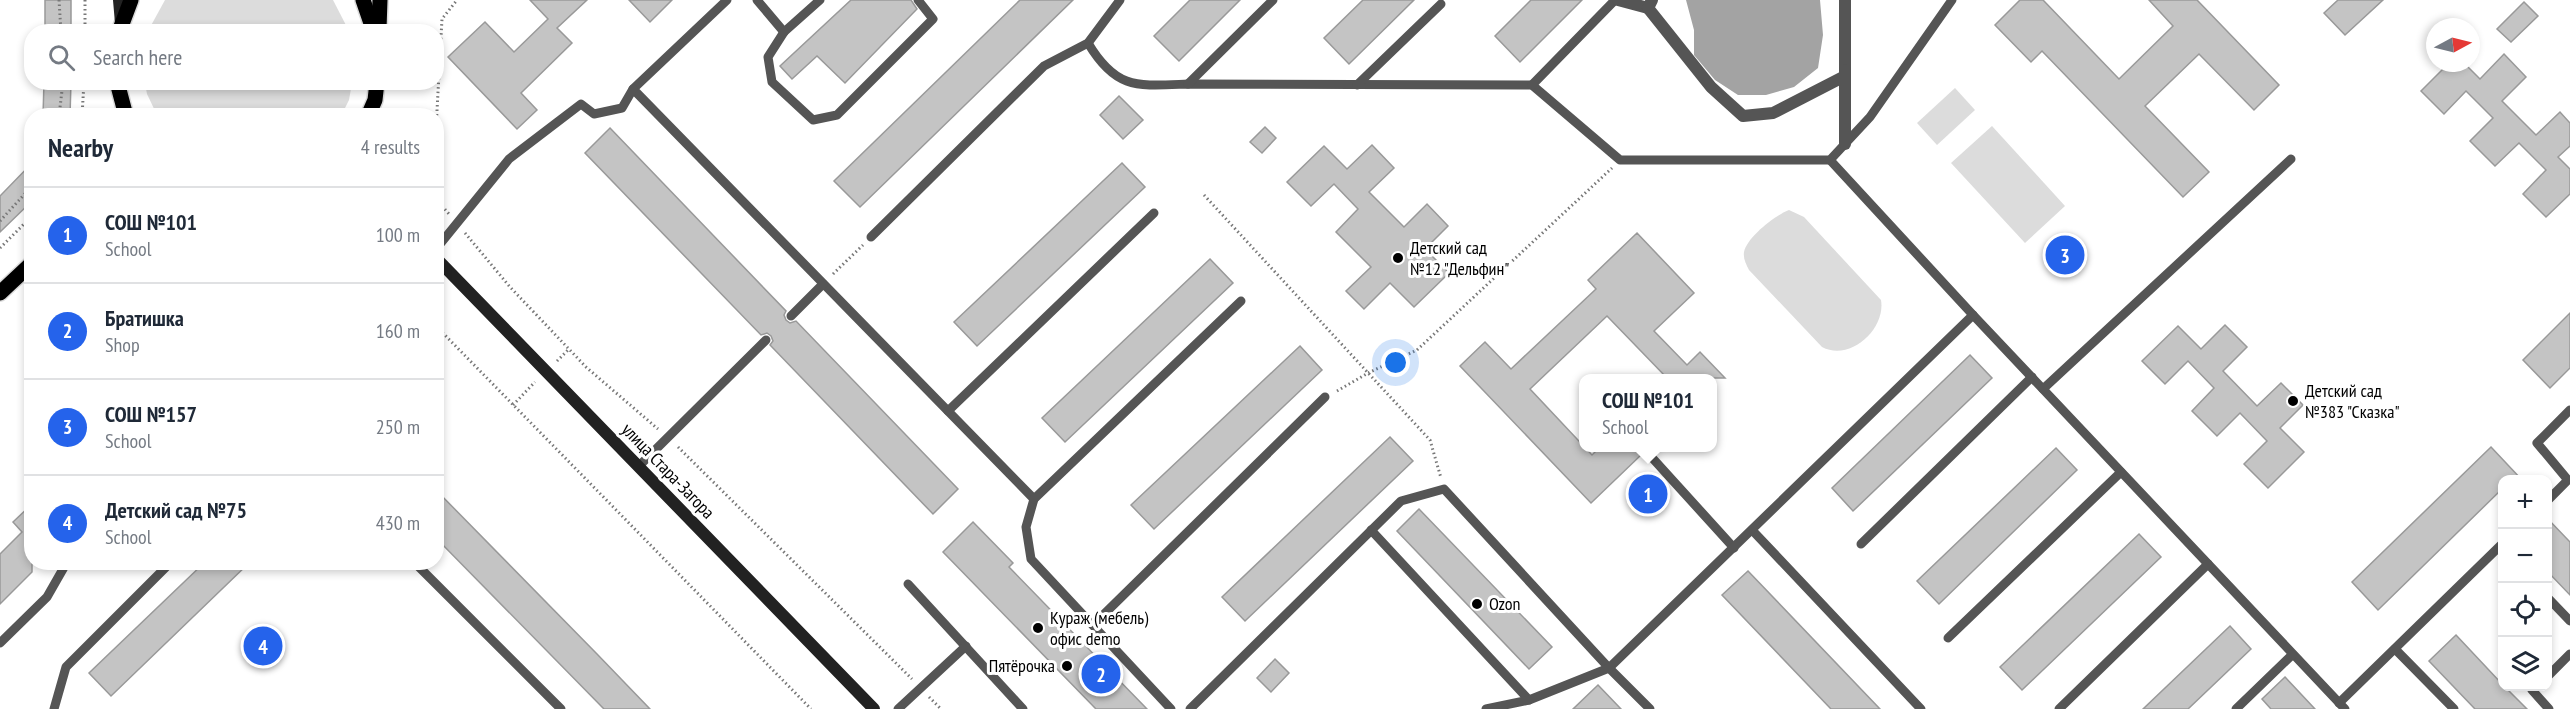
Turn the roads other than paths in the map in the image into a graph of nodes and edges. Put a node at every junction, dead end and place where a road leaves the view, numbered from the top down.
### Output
1 (118, 0) edge
2 (131, 0) edge
3 (363, 0) edge
4 (380, 0) edge
5 (727, 0) edge
6 (757, 0) edge
7 (820, 0) edge
8 (918, 0) edge
9 (1120, 0) edge
10 (1273, 0) edge
11 (1616, 0) edge
12 (1845, 0) edge
13 (1952, 0) edge
14 (1440, 4) dead end
15 (1650, 4) edge
16 (121, 24) edge
17 (122, 24) edge
18 (371, 24) edge
19 (379, 24) edge
20 (784, 32) junction
21 (1088, 43) junction
22 (1845, 76) junction
23 (1188, 84) junction
24 (1357, 85) junction
25 (1532, 85) junction
26 (633, 89) junction
27 (119, 90) edge
28 (376, 90) edge
29 (124, 108) edge
30 (376, 108) edge
31 (1845, 144) junction
32 (2290, 159) dead end
33 (1830, 160) junction
34 (1154, 213) dead end
35 (871, 237) road end
36 (444, 240) edge
37 (444, 266) edge
38 (24, 270) edge
39 (823, 284) junction
40 (0, 293) edge
41 (1241, 302) dead end
42 (1973, 315) junction
43 (791, 316) dead end
44 (766, 340) dead end
45 (2032, 377) junction
46 (2043, 389) junction
47 (1325, 397) road end
48 (2570, 410) edge
49 (948, 411) junction
50 (1647, 452) edge
51 (639, 466) junction
52 (2121, 472) junction
53 (2552, 495) edge
54 (1034, 499) junction
55 (1371, 530) junction
56 (1752, 530) junction
57 (1861, 544) dead end
58 (1734, 548) junction
59 (2498, 550) edge
60 (2208, 564) junction
61 (62, 570) edge
62 (163, 570) edge
63 (422, 570) edge
64 (908, 584) dead end
65 (2552, 603) edge
66 (2570, 621) edge
67 (1093, 626) junction
68 (1948, 638) dead end
69 (0, 644) edge
70 (966, 646) junction
71 (2395, 649) junction
72 (2570, 654) edge
73 (2292, 655) junction
74 (1609, 668) junction
75 (2552, 671) edge
76 (2533, 691) edge
77 (1529, 700) junction
78 (2342, 706) edge
79 (2240, 708) edge
80 (54, 709) edge
81 (561, 709) edge
82 (873, 709) edge
83 (898, 709) edge
84 (1023, 709) edge
85 (1171, 709) edge
86 (1190, 709) edge
87 (1486, 709) edge
88 (1650, 709) edge
89 (1920, 709) edge
90 (2059, 709) edge
91 (2454, 709) edge
92 (2549, 709) edge

1 - 16 main road
2 - 17 main road
3 - 18 main road
4 - 19 main road
5 - 26 lane
6 - 20 lane
7 - 20 lane
8 - 20 lane
9 - 21 lane
10 - 23 lane
11 - 15 street
11 - 25 lane
12 - 22 street
13 - 31 lane
14 - 24 lane
15 - 22 street
21 - 23 lane
21 - 35 lane
22 - 31 street
23 - 24 lane
24 - 25 lane
25 - 33 lane
26 - 36 lane
26 - 39 lane
27 - 29 main road
28 - 30 main road
31 - 33 lane
32 - 46 lane
33 - 42 lane
34 - 49 lane
37 - 51 main road, улица Стара-Загора
38 - 40 main road
39 - 43 lane
39 - 49 lane
41 - 54 lane
42 - 45 lane
42 - 56 lane
44 - 51 lane
45 - 46 lane
45 - 57 lane
46 - 52 lane
47 - 67 lane
48 - 53 lane
49 - 54 lane
50 - 58 lane
51 - 82 main road, улица Стара-Загора
52 - 60 lane
52 - 68 lane
54 - 67 lane
55 - 74 lane
55 - 77 lane
55 - 86 lane
56 - 58 lane
56 - 89 lane
58 - 74 lane
59 - 71 lane
60 - 73 lane
60 - 90 lane
61 - 69 lane
62 - 80 lane
63 - 81 lane
64 - 70 lane
65 - 66 lane
67 - 85 lane
70 - 83 lane
70 - 84 lane
71 - 78 lane
71 - 91 lane
72 - 75 lane
73 - 78 lane
73 - 79 lane
74 - 77 lane
74 - 88 lane
76 - 92 lane
77 - 87 lane

